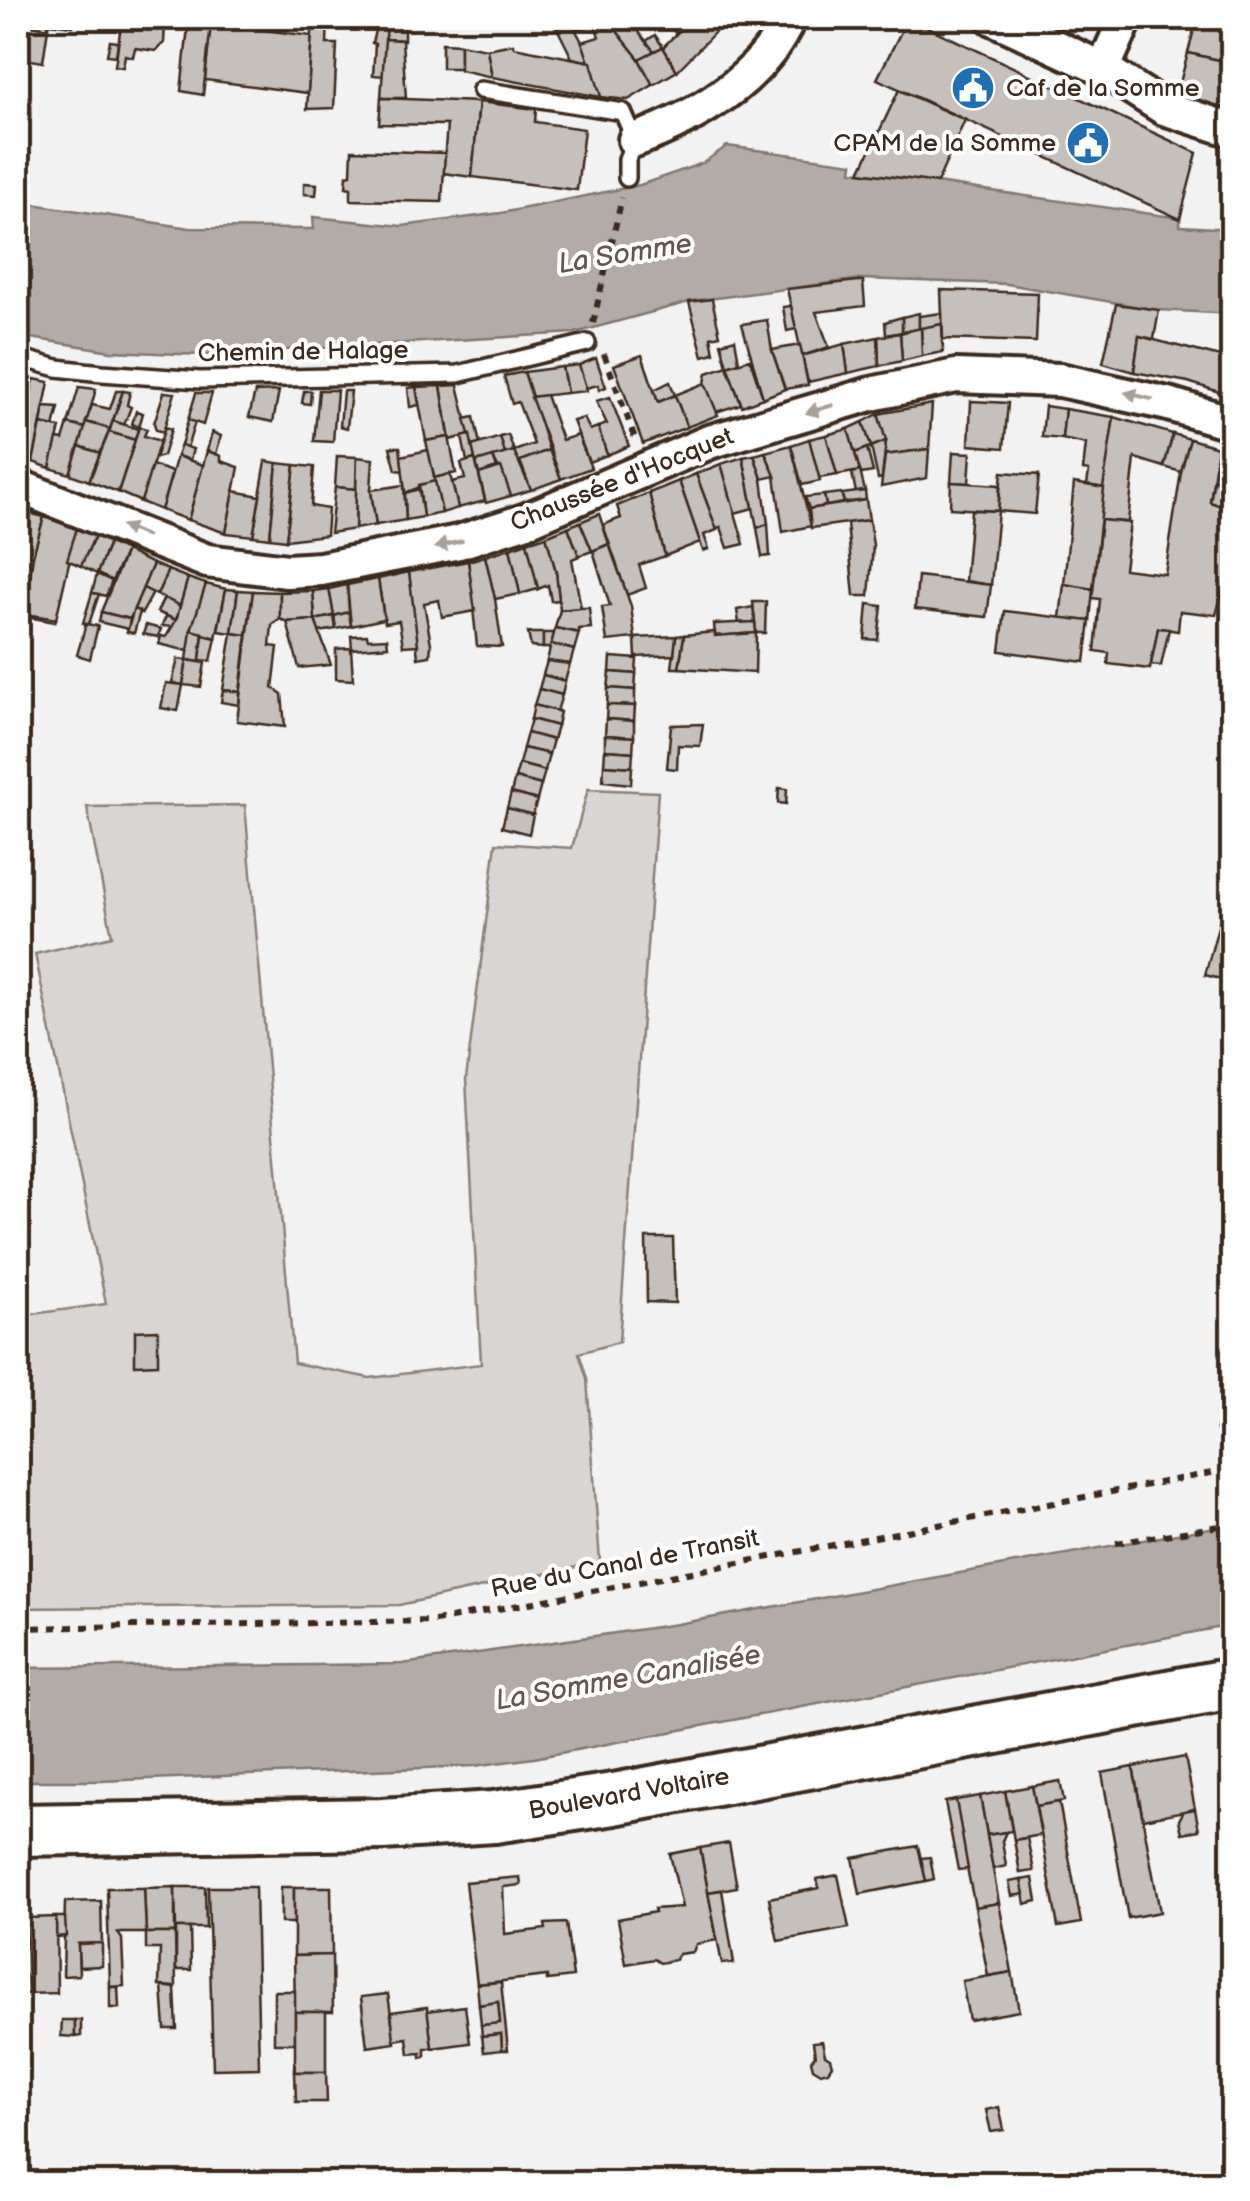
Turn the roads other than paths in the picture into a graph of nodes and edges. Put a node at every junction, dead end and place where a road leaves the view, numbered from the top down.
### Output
1 (788, 18) edge
2 (994, 18) edge
3 (1126, 18) edge
4 (1103, 69) junction
5 (481, 90) dead end
6 (1232, 130) edge
7 (628, 137) junction
8 (627, 178) road end
9 (589, 340) road end
10 (18, 357) edge
11 (1232, 423) edge
12 (18, 486) edge
13 (1232, 1684) edge
14 (18, 1830) edge

1 - 7 street
2 - 4 street
3 - 4 street
4 - 6 street
5 - 7 lane
7 - 8 lane
9 - 10 lane, Chemin de Halage
11 -> 12 street, Chaussée d'Hocquet
13 - 14 main road, Boulevard Voltaire

